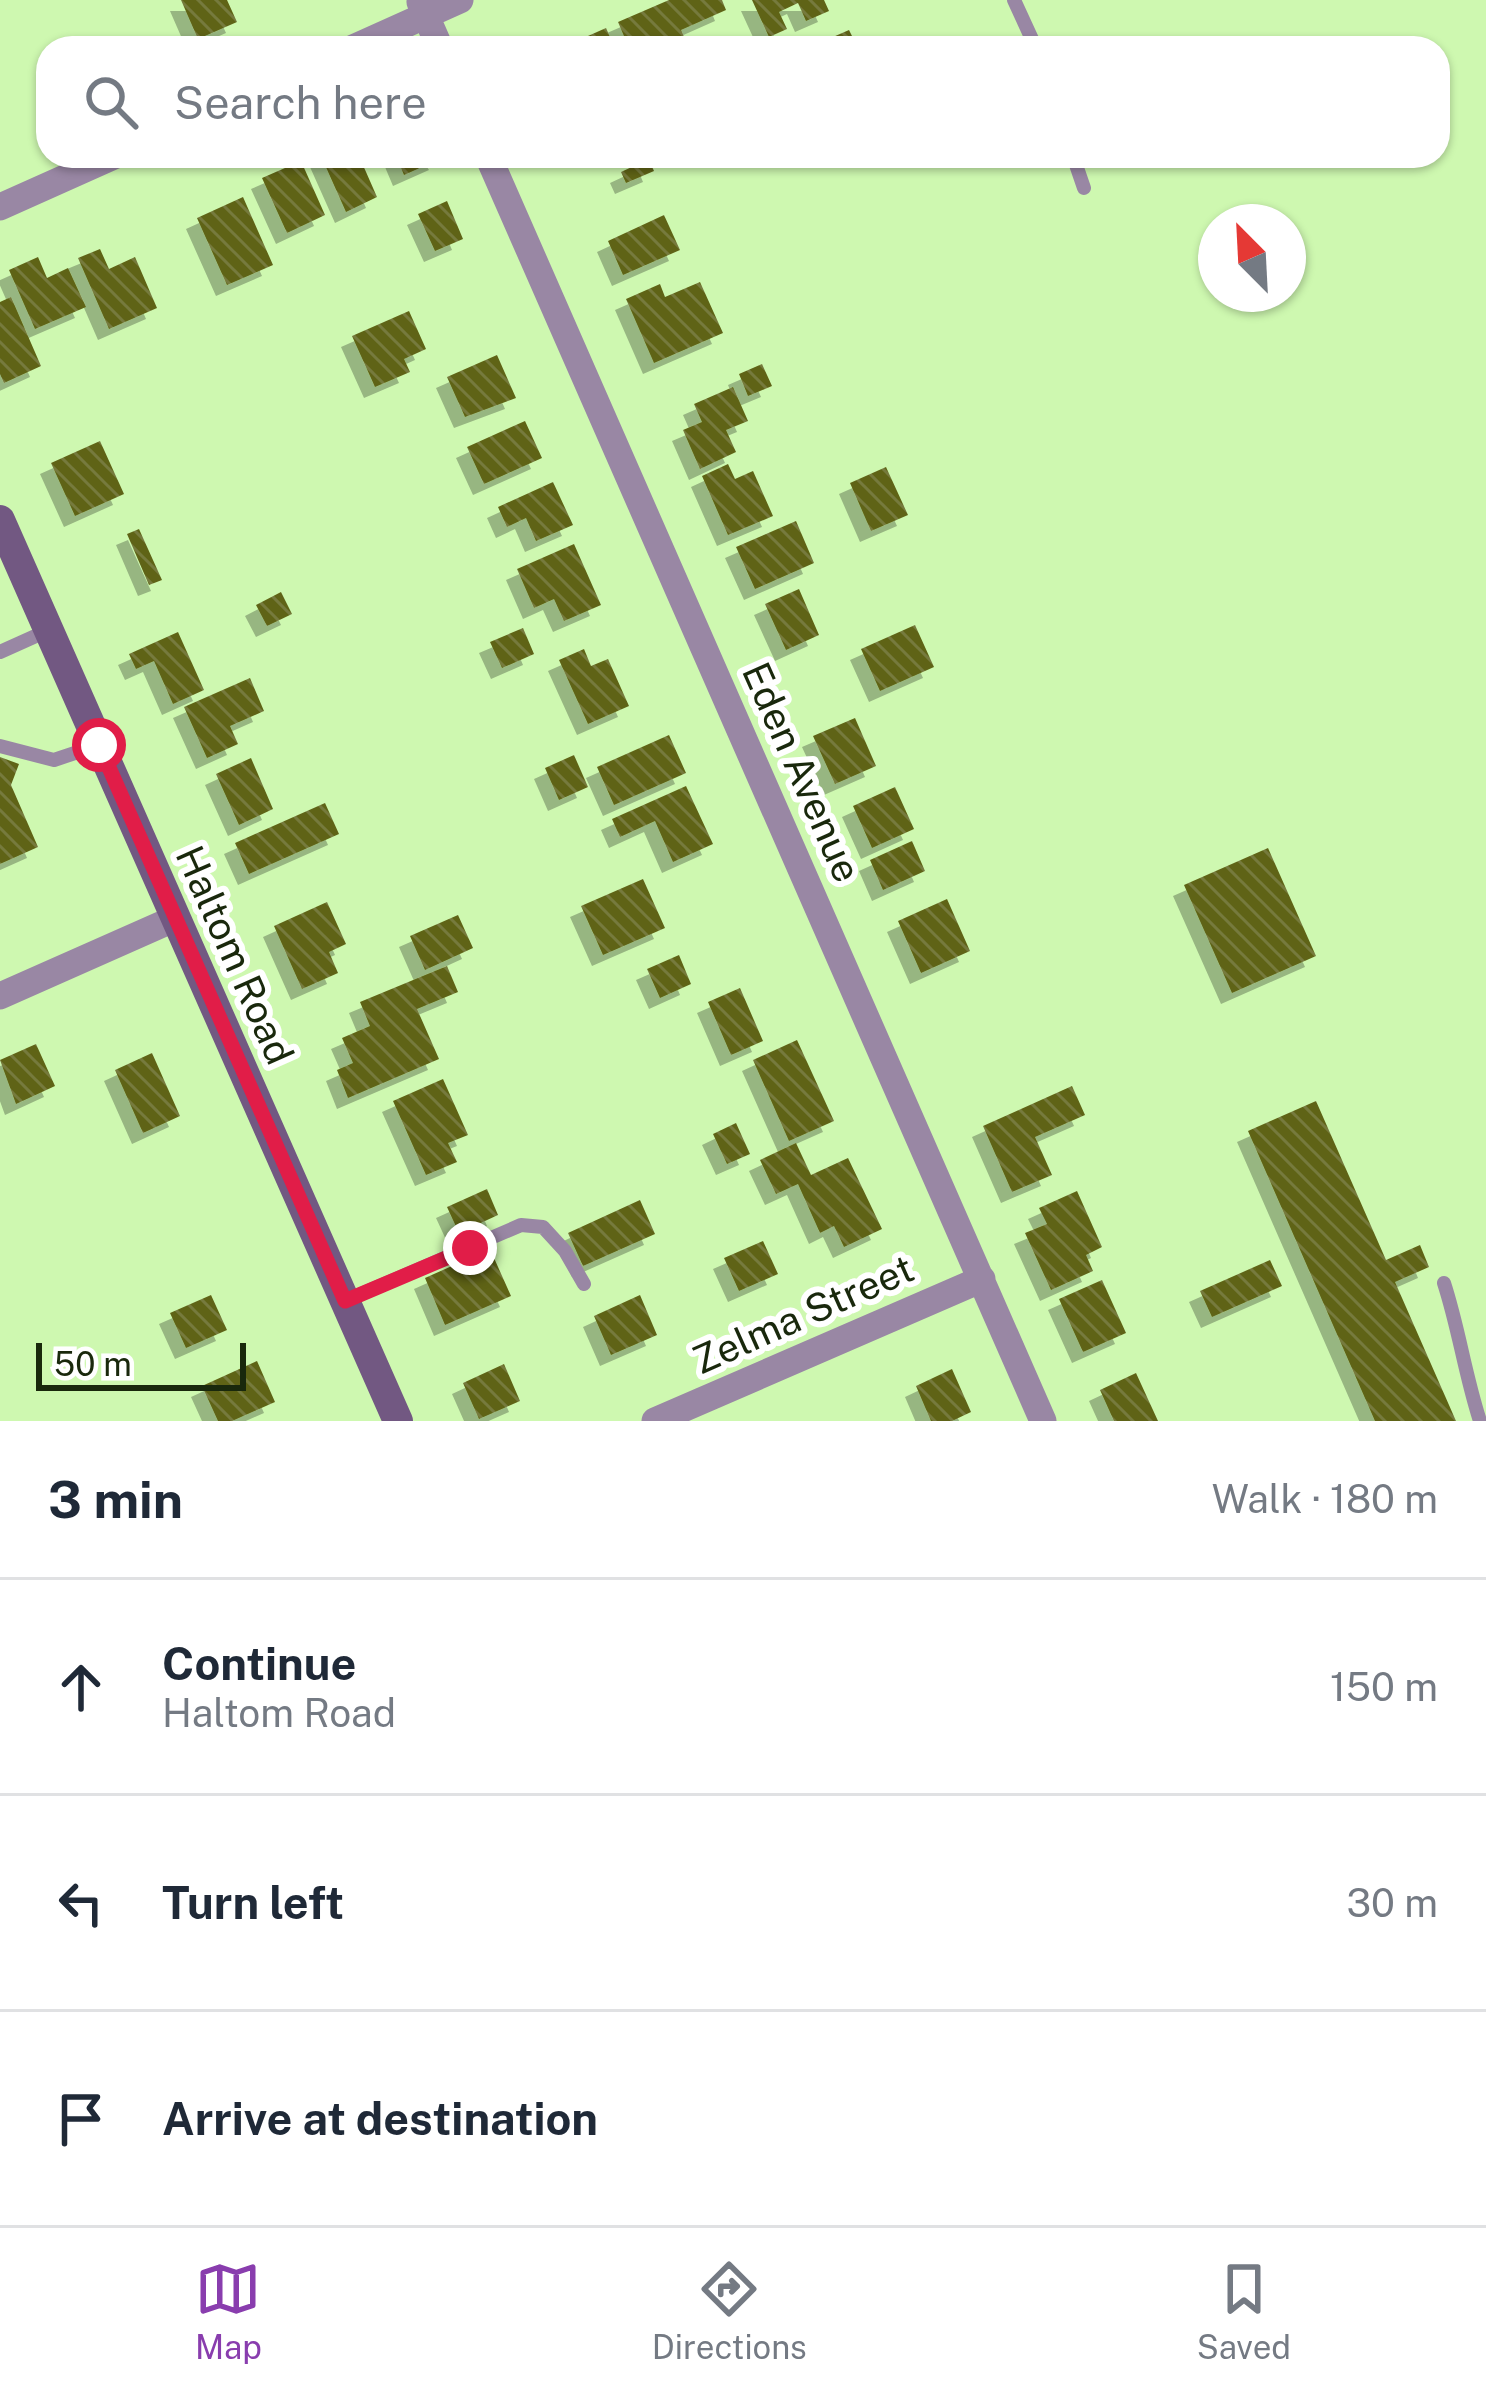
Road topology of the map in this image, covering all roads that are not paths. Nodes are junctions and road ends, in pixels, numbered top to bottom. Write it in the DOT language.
graph roads {
  1 [pos="460,0"];
  2 [pos="1014,0"];
  3 [pos="422,8"];
  4 [pos="374,36"];
  5 [pos="435,36"];
  6 [pos="1030,36"];
  7 [pos="87,168"];
  8 [pos="493,168"];
  9 [pos="1077,168"];
  10 [pos="1084,188"];
  11 [pos="0,207"];
  12 [pos="0,520"];
  13 [pos="49,630"];
  14 [pos="0,652"];
  15 [pos="99,745"];
  16 [pos="0,746"];
  17 [pos="176,918"];
  18 [pos="0,996"];
  19 [pos="982,1279"];
  20 [pos="1444,1283"];
  21 [pos="584,1284"];
  22 [pos="345,1301"];
  23 [pos="398,1421"];
  24 [pos="655,1421"];
  25 [pos="1042,1421"];
  26 [pos="1480,1421"];
  1 -- 3 [label="street"];
  2 -- 6 [label="lane"];
  3 -- 4 [label="street"];
  3 -- 5 [label="street"];
  7 -- 11 [label="street"];
  8 -- 19 [label="street, Eden Avenue"];
  9 -- 10 [label="lane"];
  12 -- 13 [label="main road, Haltom Road"];
  13 -- 14 [label="lane"];
  13 -- 15 [label="main road, Haltom Road"];
  15 -- 16 [label="lane"];
  15 -- 17 [label="main road, Haltom Road"];
  17 -- 18 [label="street"];
  17 -- 22 [label="main road, Haltom Road"];
  19 -- 24 [label="street, Zelma Street"];
  19 -- 25 [label="street, Eden Avenue"];
  20 -- 26 [label="lane"];
  21 -- 22 [label="lane"];
  22 -- 23 [label="main road, Haltom Road"];
}
